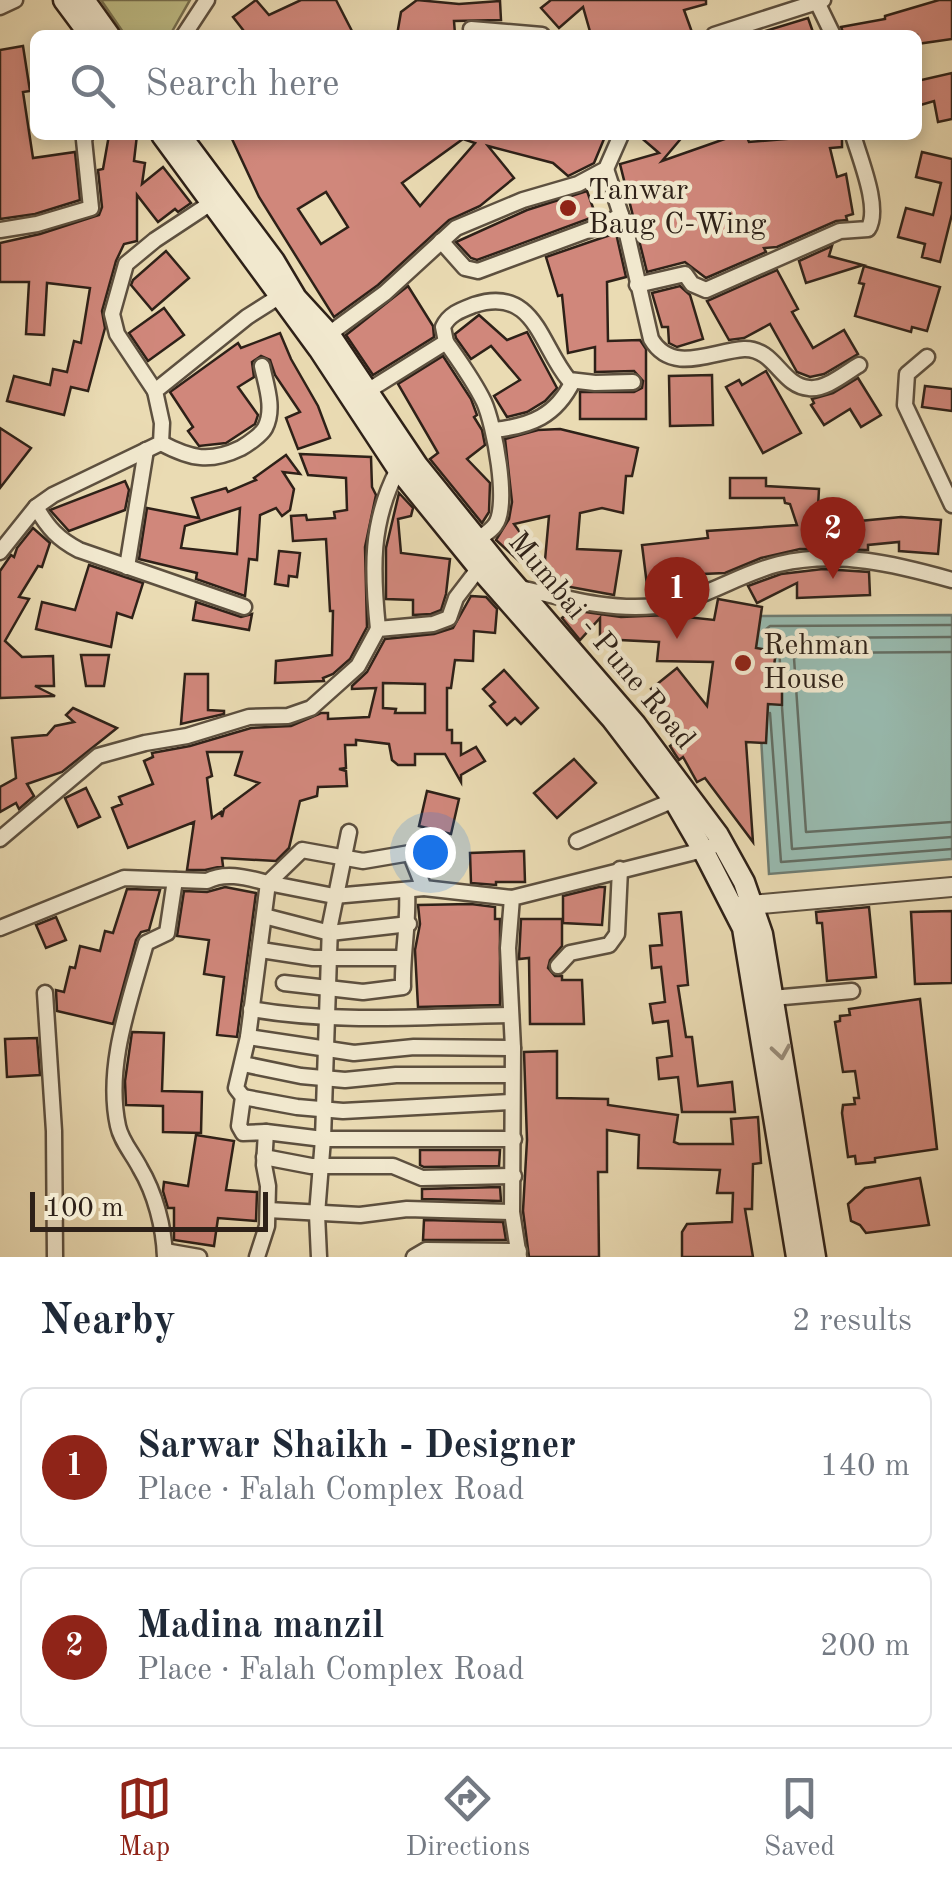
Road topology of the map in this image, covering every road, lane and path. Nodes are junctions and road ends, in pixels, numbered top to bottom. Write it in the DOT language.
graph roads {
  1 [pos="16,0"];
  2 [pos="64,0"];
  3 [pos="84,0"];
  4 [pos="208,0"];
  5 [pos="820,1"];
  6 [pos="0,7"];
  7 [pos="471,29"];
  8 [pos="86,30"];
  9 [pos="105,30"];
  10 [pos="187,30"];
  11 [pos="483,30"];
  12 [pos="730,30"];
  13 [pos="831,30"];
  14 [pos="84,140"];
  15 [pos="166,140"];
  16 [pos="184,140"];
  17 [pos="619,140"];
  18 [pos="855,140"];
  19 [pos="606,169"];
  20 [pos="211,202"];
  21 [pos="621,216"];
  22 [pos="0,230"];
  23 [pos="441,242"];
  24 [pos="638,286"];
  25 [pos="280,296"];
  26 [pos="329,334"];
  27 [pos="446,342"];
  28 [pos="927,357"];
  29 [pos="858,365"];
  30 [pos="262,366"];
  31 [pos="574,381"];
  32 [pos="634,382"];
  33 [pos="154,390"];
  34 [pos="366,392"];
  35 [pos="494,430"];
  36 [pos="153,447"];
  37 [pos="398,468"];
  38 [pos="952,505"];
  39 [pos="36,507"];
  40 [pos="476,540"];
  41 [pos="0,552"];
  42 [pos="127,567"];
  43 [pos="479,568"];
  44 [pos="952,580"];
  45 [pos="520,588"];
  46 [pos="244,607"];
  47 [pos="378,630"];
  48 [pos="674,800"];
  49 [pos="349,832"];
  50 [pos="0,840"];
  51 [pos="577,842"];
  52 [pos="712,846"];
  53 [pos="343,858"];
  54 [pos="620,869"];
  55 [pos="175,880"];
  56 [pos="268,883"];
  57 [pos="952,887"];
  58 [pos="424,888"];
  59 [pos="406,890"];
  60 [pos="334,896"];
  61 [pos="512,898"];
  62 [pos="742,906"];
  63 [pos="264,916"];
  64 [pos="409,924"];
  65 [pos="0,928"];
  66 [pos="330,933"];
  67 [pos="261,950"];
  68 [pos="402,958"];
  69 [pos="329,959"];
  70 [pos="558,966"];
  71 [pos="284,983"];
  72 [pos="329,990"];
  73 [pos="852,991"];
  74 [pos="45,993"];
  75 [pos="772,998"];
  76 [pos="251,1010"];
  77 [pos="512,1015"];
  78 [pos="328,1018"];
  79 [pos="248,1038"];
  80 [pos="514,1048"];
  81 [pos="328,1051"];
  82 [pos="244,1064"];
  83 [pos="512,1076"];
  84 [pos="325,1078"];
  85 [pos="243,1097"];
  86 [pos="511,1102"];
  87 [pos="324,1109"];
  88 [pos="266,1132"];
  89 [pos="514,1139"];
  90 [pos="324,1140"];
  91 [pos="264,1157"];
  92 [pos="322,1166"];
  93 [pos="514,1176"];
  94 [pos="268,1210"];
  95 [pos="512,1212"];
  96 [pos="317,1214"];
  97 [pos="165,1254"];
  98 [pos="519,1254"];
  99 [pos="55,1257"];
  100 [pos="199,1257"];
  101 [pos="257,1257"];
  102 [pos="319,1257"];
  103 [pos="414,1257"];
  104 [pos="798,1257"];
  105 [pos="815,1257"];
  1 -- 6 [label="street"];
  2 -- 8 [label="main road"];
  3 -- 9 [label="main road"];
  4 -- 10 [label="street"];
  5 -- 12 [label="street"];
  5 -- 13 [label="street"];
  7 -- 11 [label="street"];
  14 -- 22 [label="street"];
  15 -- 20 [label="main road, Mumbai - Pune Road"];
  16 -- 26 [label="main road, Mumbai - Pune Road"];
  17 -- 19 [label="street"];
  18 -- 24 [label="street"];
  19 -- 21 [label="street"];
  19 -- 23 [label="street"];
  20 -- 25 [label="main road, Mumbai - Pune Road"];
  20 -- 33 [label="street"];
  21 -- 23 [label="street"];
  21 -- 24 [label="street"];
  23 -- 26 [label="street"];
  24 -- 29 [label="street"];
  25 -- 33 [label="street"];
  25 -- 37 [label="main road, Mumbai - Pune Road"];
  26 -- 34 [label="main road, Mumbai - Pune Road"];
  27 -- 31 [label="street"];
  27 -- 34 [label="street"];
  27 -- 35 [label="street"];
  28 -- 38 [label="street"];
  30 -- 36 [label="street"];
  31 -- 32 [label="street"];
  31 -- 35 [label="street"];
  33 -- 36 [label="street"];
  34 -- 40 [label="main road, Mumbai - Pune Road"];
  35 -- 40 [label="street"];
  36 -- 39 [label="street"];
  36 -- 42 [label="street"];
  37 -- 43 [label="main road, Mumbai - Pune Road"];
  37 -- 47 [label="street"];
  39 -- 41 [label="street"];
  39 -- 42 [label="street"];
  40 -- 45 [label="main road, Mumbai - Pune Road"];
  42 -- 46 [label="street"];
  43 -- 47 [label="street"];
  43 -- 48 [label="main road, Mumbai - Pune Road"];
  44 -- 45 [label="street"];
  45 -- 52 [label="main road, Mumbai - Pune Road"];
  47 -- 50 [label="street"];
  48 -- 51 [label="street"];
  48 -- 52 [label="main road, Mumbai - Pune Road"];
  49 -- 53 [label="street"];
  52 -- 54 [label="street"];
  52 -- 62 [label="main road, Mumbai - Pune Road"];
  53 -- 56 [label="street"];
  53 -- 58 [label="street"];
  53 -- 60 [label="street"];
  54 -- 61 [label="street"];
  54 -- 70 [label="street"];
  55 -- 56 [label="street"];
  55 -- 65 [label="street"];
  55 -- 97 [label="street"];
  56 -- 60 [label="street"];
  56 -- 63 [label="street"];
  57 -- 62 [label="street"];
  58 -- 59 [label="street"];
  58 -- 61 [label="street"];
  59 -- 60 [label="street"];
  59 -- 64 [label="street"];
  60 -- 66 [label="street"];
  61 -- 77 [label="street"];
  62 -- 75 [label="main road, Mumbai - Pune Road"];
  62 -- 104 [label="main road, Mumbai - Pune Road"];
  63 -- 66 [label="street"];
  63 -- 67 [label="street"];
  64 -- 66 [label="street"];
  64 -- 68 [label="street"];
  66 -- 69 [label="street"];
  67 -- 69 [label="street"];
  67 -- 76 [label="street"];
  68 -- 69 [label="street"];
  68 -- 72 [label="street"];
  69 -- 72 [label="street"];
  71 -- 72 [label="street"];
  72 -- 78 [label="street"];
  73 -- 75 [label="street"];
  74 -- 99 [label="street"];
  75 -- 105 [label="main road, Mumbai - Pune Road, one-way"];
  76 -- 78 [label="street"];
  76 -- 79 [label="street"];
  77 -- 78 [label="street"];
  77 -- 80 [label="street"];
  78 -- 81 [label="street"];
  79 -- 81 [label="street"];
  79 -- 82 [label="street"];
  80 -- 81 [label="street"];
  80 -- 83 [label="street"];
  81 -- 84 [label="street"];
  82 -- 84 [label="street"];
  82 -- 85 [label="street"];
  83 -- 84 [label="street"];
  83 -- 86 [label="street"];
  84 -- 87 [label="street"];
  85 -- 87 [label="street"];
  85 -- 88 [label="street"];
  86 -- 87 [label="street"];
  86 -- 89 [label="street"];
  87 -- 90 [label="street"];
  88 -- 90 [label="street"];
  88 -- 91 [label="street"];
  89 -- 90 [label="street"];
  89 -- 93 [label="street"];
  90 -- 92 [label="street"];
  91 -- 92 [label="street"];
  91 -- 94 [label="street"];
  92 -- 93 [label="street"];
  92 -- 96 [label="street"];
  93 -- 95 [label="street"];
  94 -- 96 [label="street"];
  94 -- 101 [label="street"];
  95 -- 96 [label="street"];
  95 -- 98 [label="street"];
  96 -- 102 [label="street"];
  97 -- 100 [label="street"];
  98 -- 103 [label="street"];
}
